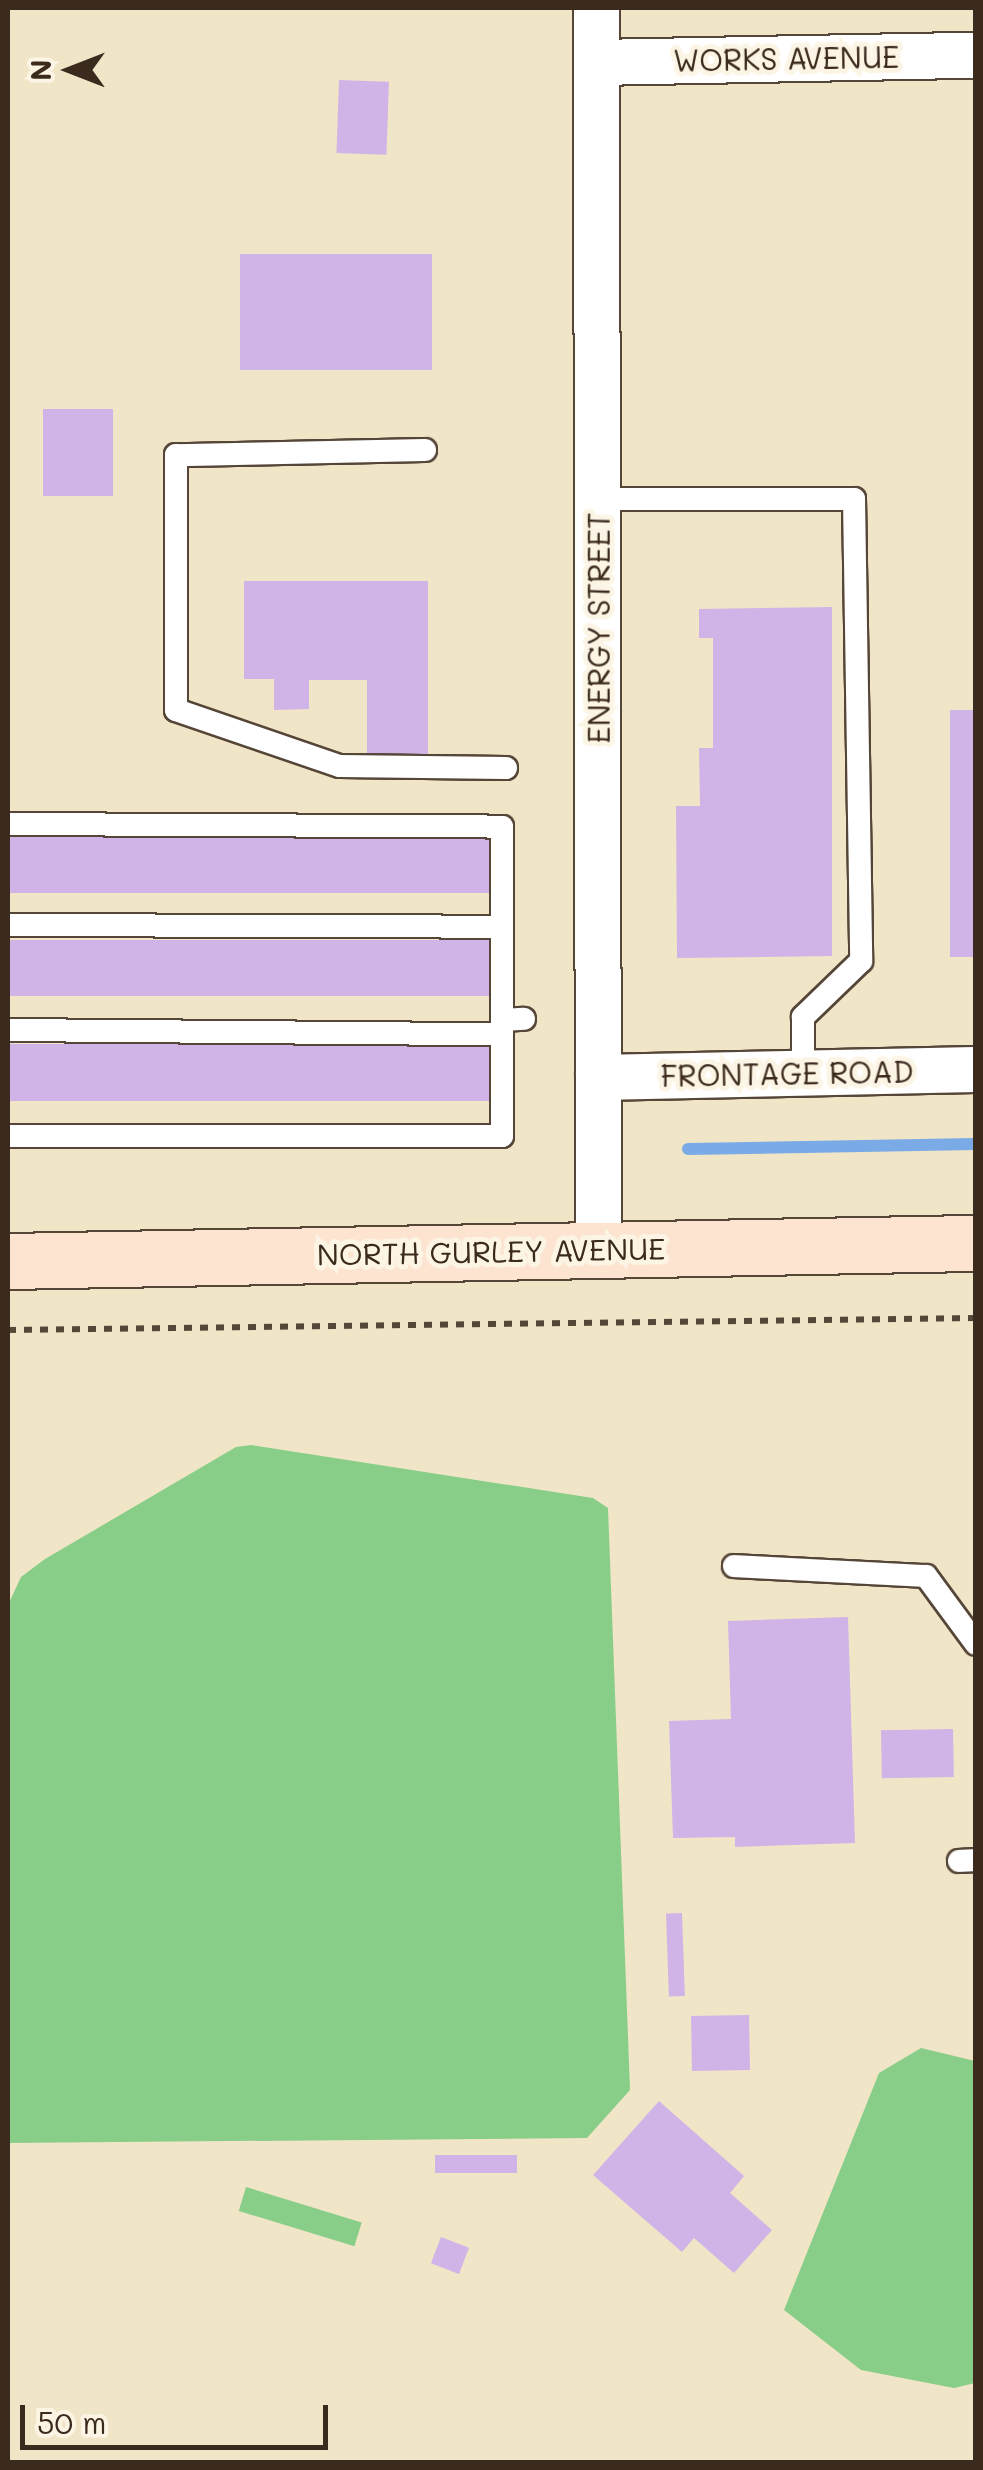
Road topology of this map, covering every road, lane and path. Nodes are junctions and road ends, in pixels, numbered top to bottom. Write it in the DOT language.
graph roads {
  1 [pos="596,8"];
  2 [pos="976,55"];
  3 [pos="596,62"];
  4 [pos="425,450"];
  5 [pos="598,500"];
  6 [pos="506,768"];
  7 [pos="8,824"];
  8 [pos="8,925"];
  9 [pos="502,927"];
  10 [pos="509,1024"];
  11 [pos="8,1030"];
  12 [pos="976,1069"];
  13 [pos="803,1073"];
  14 [pos="598,1077"];
  15 [pos="8,1136"];
  16 [pos="976,1242"];
  17 [pos="598,1249"];
  18 [pos="8,1260"];
  19 [pos="976,1318"];
  20 [pos="8,1330"];
  21 [pos="734,1566"];
  22 [pos="976,1644"];
  1 -- 3 [label="street, ENERGY STREET"];
  2 -- 3 [label="street, WORKS AVENUE"];
  3 -- 5 [label="street, ENERGY STREET"];
  4 -- 6 [label="lane"];
  5 -- 13 [label="lane"];
  5 -- 14 [label="street, ENERGY STREET"];
  7 -- 9 [label="lane"];
  8 -- 9 [label="lane"];
  9 -- 10 [label="lane"];
  10 -- 11 [label="lane"];
  10 -- 15 [label="lane"];
  12 -- 13 [label="street, FRONTAGE ROAD"];
  13 -- 14 [label="street, FRONTAGE ROAD"];
  14 -- 17 [label="street, ENERGY STREET"];
  16 -- 17 [label="street, NORTH GURLEY AVENUE"];
  17 -- 18 [label="street, NORTH GURLEY AVENUE"];
  19 -- 20 [label="path"];
  21 -- 22 [label="lane"];
}
